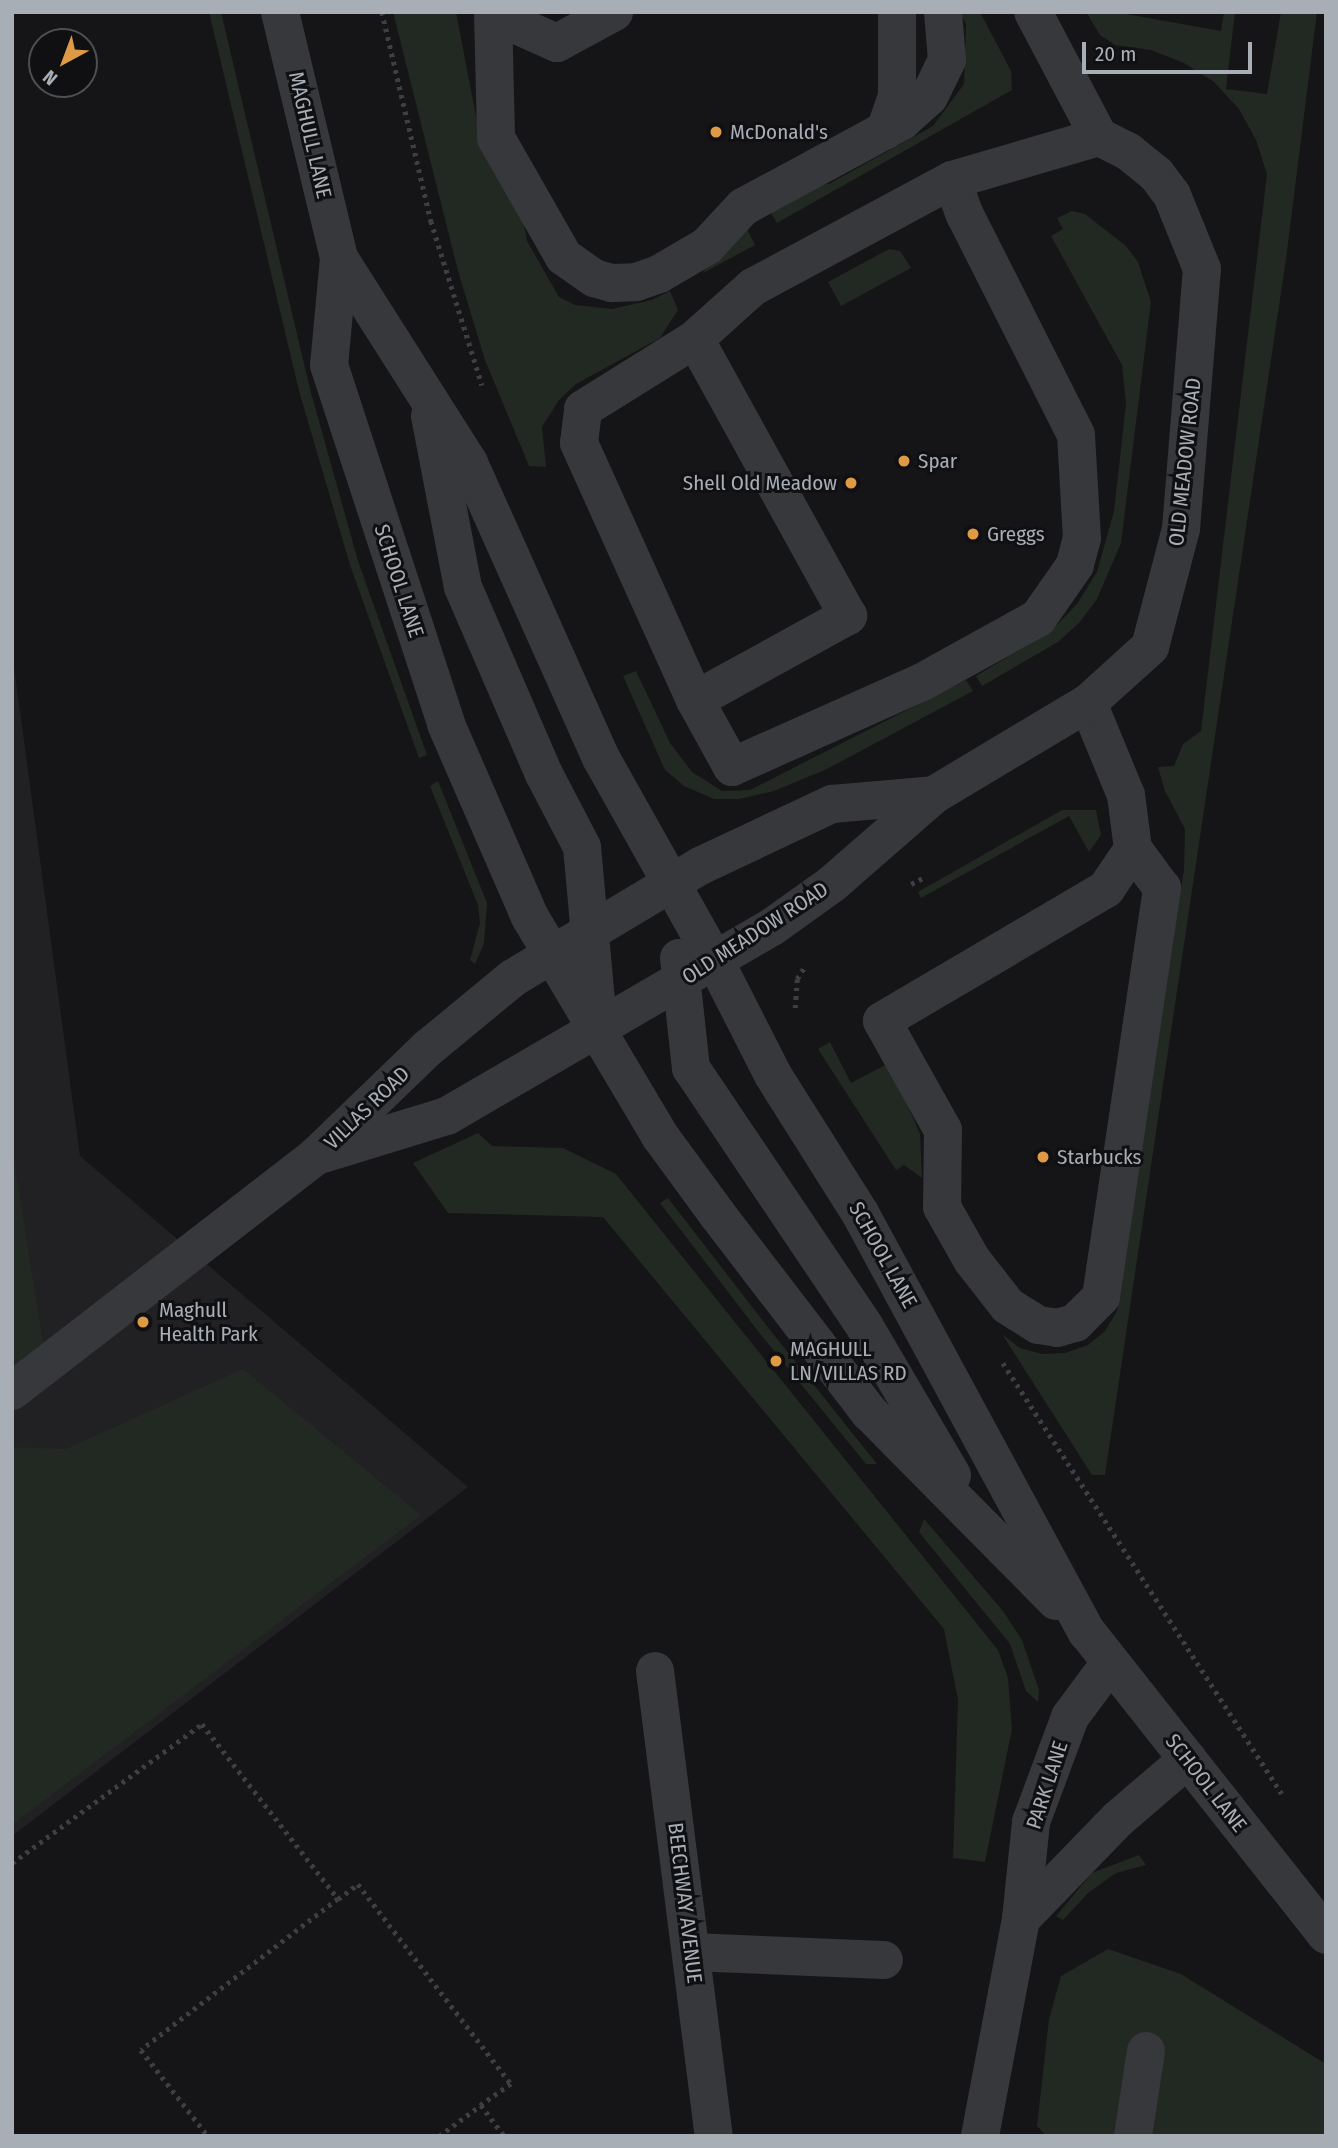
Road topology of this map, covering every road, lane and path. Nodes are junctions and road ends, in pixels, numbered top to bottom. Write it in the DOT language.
graph roads {
  1 [pos="280,12"];
  2 [pos="614,12"];
  3 [pos="897,12"];
  4 [pos="943,12"];
  5 [pos="1033,12"];
  6 [pos="493,14"];
  7 [pos="885,131"];
  8 [pos="1099,137"];
  9 [pos="952,180"];
  10 [pos="340,258"];
  11 [pos="695,340"];
  12 [pos="425,393"];
  13 [pos="695,700"];
  14 [pos="1088,703"];
  15 [pos="934,794"];
  16 [pos="1133,849"];
  17 [pos="671,883"];
  18 [pos="590,931"];
  19 [pos="552,954"];
  20 [pos="715,961"];
  21 [pos="682,981"];
  22 [pos="598,1031"];
  23 [pos="316,1156"];
  24 [pos="12,1391"];
  25 [pos="979,1522"];
  26 [pos="1087,1632"];
  27 [pos="1110,1663"];
  28 [pos="655,1671"];
  29 [pos="1188,1759"];
  30 [pos="12,1863"];
  31 [pos="338,1899"];
  32 [pos="1021,1919"];
  33 [pos="1326,1934"];
  34 [pos="691,1952"];
  35 [pos="884,1960"];
  36 [pos="1146,2051"];
  37 [pos="481,2105"];
  38 [pos="208,2136"];
  39 [pos="439,2136"];
  40 [pos="504,2136"];
  41 [pos="714,2136"];
  42 [pos="980,2136"];
  43 [pos="1133,2136"];
  1 -- 10 [label="street, MAGHULL LANE"];
  2 -- 6 [label="street"];
  3 -- 7 [label="street"];
  4 -- 7 [label="street"];
  5 -- 8 [label="street"];
  6 -- 7 [label="street"];
  8 -- 9 [label="street"];
  8 -- 14 [label="street, OLD MEADOW ROAD"];
  9 -- 11 [label="street"];
  9 -- 13 [label="street"];
  10 -- 12 [label="street, SCHOOL LANE"];
  10 -- 19 [label="street, SCHOOL LANE"];
  11 -- 13 [label="street"];
  11 -- 13 [label="street"];
  12 -- 17 [label="street, SCHOOL LANE"];
  12 -- 18 [label="street, SCHOOL LANE"];
  14 -- 15 [label="street, OLD MEADOW ROAD"];
  14 -- 16 [label="street"];
  15 -- 17 [label="street, OLD MEADOW ROAD"];
  15 -- 20 [label="street, OLD MEADOW ROAD"];
  16 -- 16 [label="street"];
  17 -- 18 [label="street, VILLAS ROAD"];
  17 -- 20 [label="street, SCHOOL LANE"];
  17 -- 21 [label="street, SCHOOL LANE"];
  18 -- 19 [label="street, VILLAS ROAD"];
  18 -- 22 [label="street, SCHOOL LANE"];
  19 -- 22 [label="street, SCHOOL LANE"];
  19 -- 23 [label="street, VILLAS ROAD"];
  20 -- 21 [label="street, OLD MEADOW ROAD"];
  20 -- 26 [label="street, SCHOOL LANE"];
  21 -- 22 [label="street, OLD MEADOW ROAD"];
  21 -- 25 [label="street, SCHOOL LANE"];
  22 -- 23 [label="street, VILLAS ROAD"];
  22 -- 25 [label="street, SCHOOL LANE"];
  23 -- 24 [label="street"];
  25 -- 26 [label="street, SCHOOL LANE"];
  26 -- 27 [label="street, SCHOOL LANE"];
  27 -- 29 [label="street, SCHOOL LANE"];
  27 -- 32 [label="street, PARK LANE"];
  28 -- 34 [label="street, BEECHWAY AVENUE"];
  29 -- 32 [label="street"];
  29 -- 33 [label="street, SCHOOL LANE"];
  30 -- 31 [label="path"];
  31 -- 37 [label="path"];
  31 -- 38 [label="path"];
  32 -- 42 [label="street, PARK LANE"];
  34 -- 35 [label="street"];
  34 -- 41 [label="street, BEECHWAY AVENUE"];
  36 -- 43 [label="street"];
  37 -- 39 [label="path"];
  37 -- 40 [label="path"];
}
